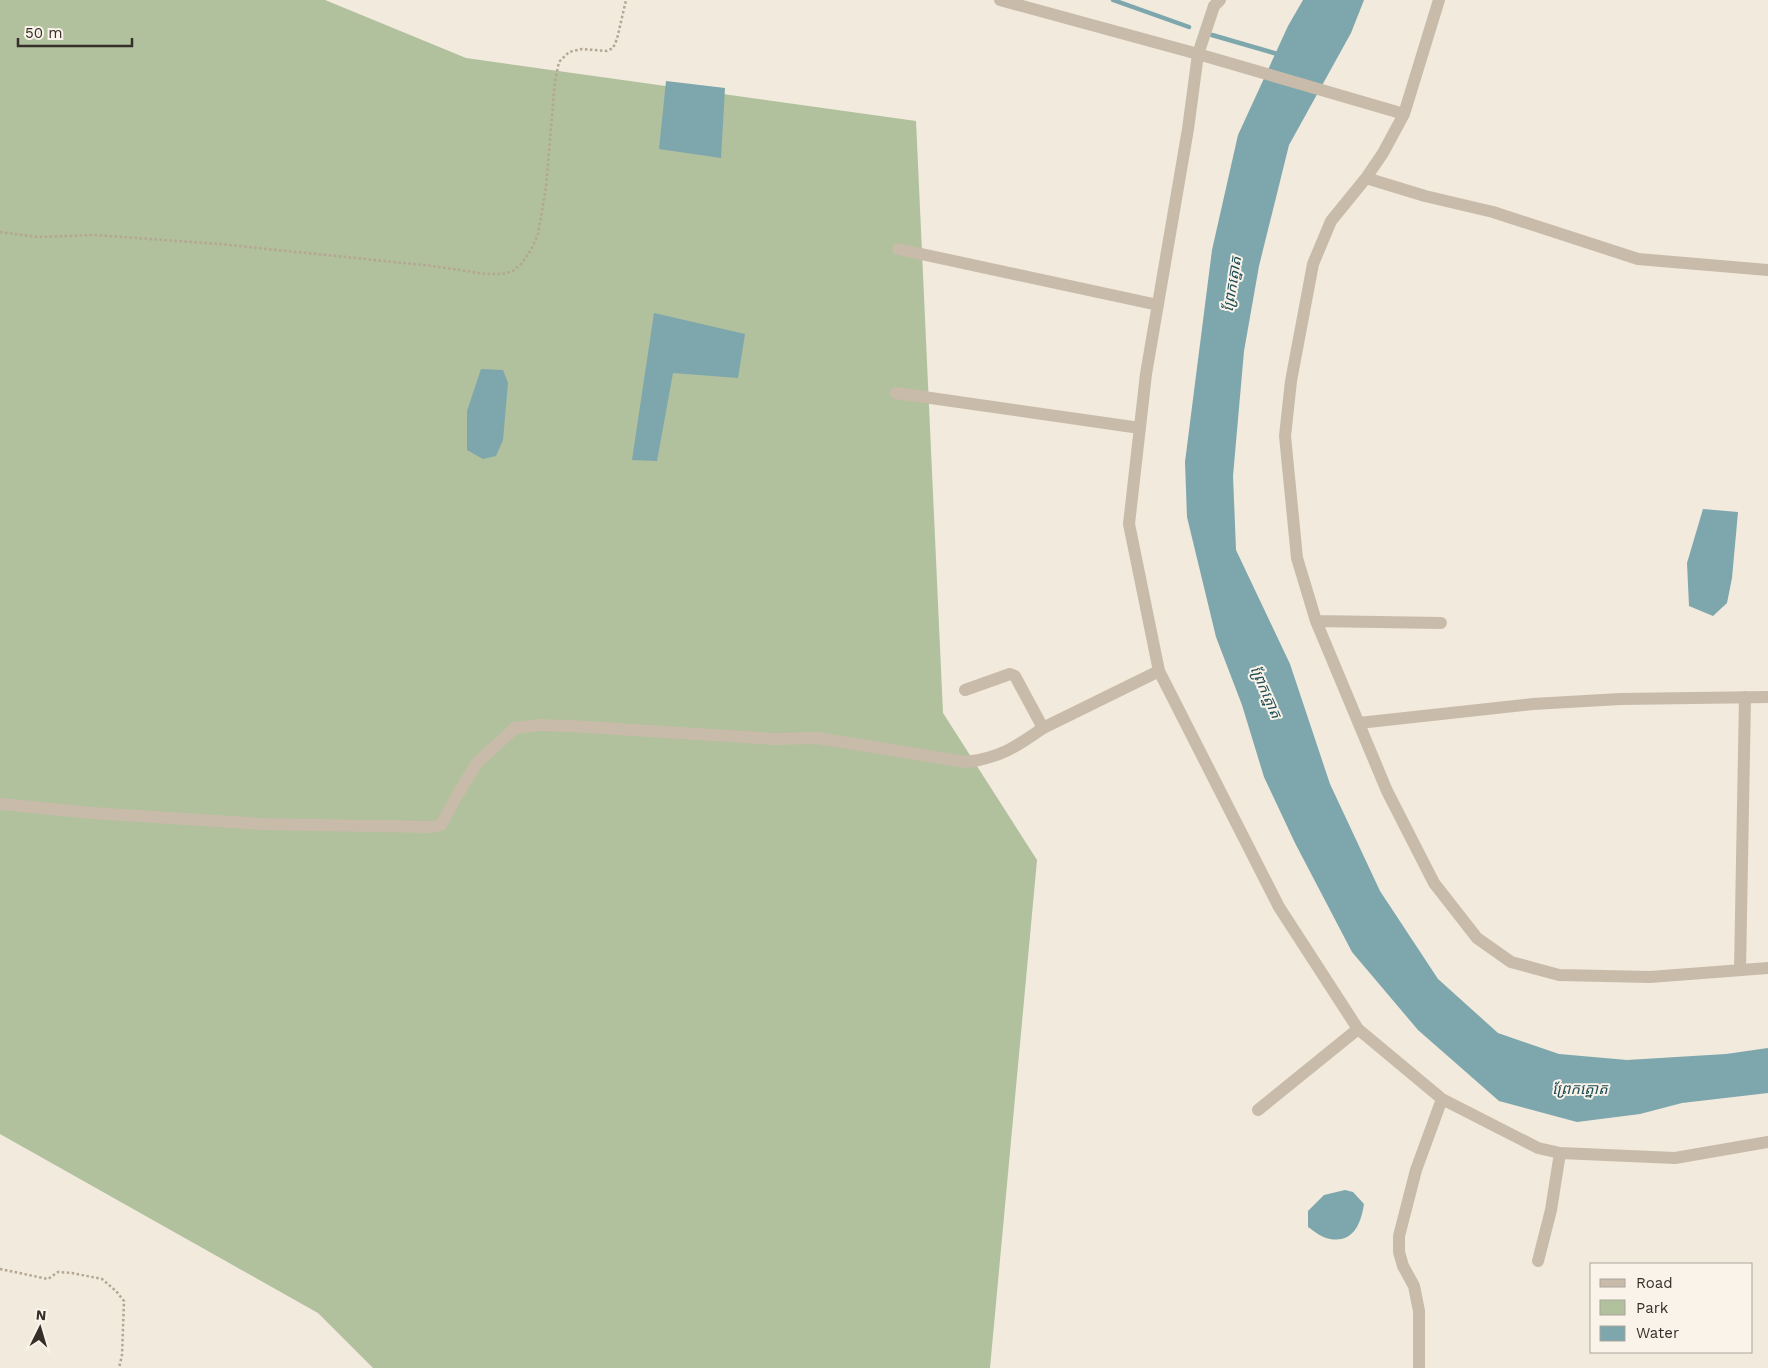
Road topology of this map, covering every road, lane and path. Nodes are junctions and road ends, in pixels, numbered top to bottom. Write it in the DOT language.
graph roads {
  1 [pos="626,0"];
  2 [pos="1000,0"];
  3 [pos="1440,0"];
  4 [pos="1212,2"];
  5 [pos="1198,54"];
  6 [pos="1404,114"];
  7 [pos="1366,178"];
  8 [pos="0,232"];
  9 [pos="898,249"];
  10 [pos="1768,270"];
  11 [pos="1158,304"];
  12 [pos="896,393"];
  13 [pos="1140,428"];
  14 [pos="1316,621"];
  15 [pos="1441,623"];
  16 [pos="1159,671"];
  17 [pos="965,690"];
  18 [pos="1745,697"];
  19 [pos="1768,697"];
  20 [pos="1359,723"];
  21 [pos="1043,728"];
  22 [pos="0,804"];
  23 [pos="1768,968"];
  24 [pos="1740,970"];
  25 [pos="1358,1029"];
  26 [pos="1442,1099"];
  27 [pos="1258,1110"];
  28 [pos="1768,1142"];
  29 [pos="1560,1153"];
  30 [pos="1538,1261"];
  31 [pos="0,1269"];
  32 [pos="119,1368"];
  33 [pos="1419,1368"];
  1 -- 8 [label="path"];
  2 -- 5 [label="street"];
  3 -- 6 [label="street"];
  4 -- 5 [label="street"];
  5 -- 6 [label="street"];
  5 -- 11 [label="street"];
  6 -- 7 [label="street"];
  7 -- 10 [label="street"];
  7 -- 14 [label="street"];
  9 -- 11 [label="street"];
  11 -- 13 [label="street"];
  12 -- 13 [label="street"];
  13 -- 16 [label="street"];
  14 -- 15 [label="street"];
  14 -- 20 [label="street"];
  16 -- 21 [label="street"];
  16 -- 25 [label="street"];
  17 -- 21 [label="street"];
  18 -- 19 [label="street"];
  18 -- 20 [label="street"];
  18 -- 24 [label="street"];
  20 -- 24 [label="street"];
  21 -- 22 [label="street"];
  23 -- 24 [label="street"];
  25 -- 26 [label="street"];
  25 -- 27 [label="street"];
  26 -- 29 [label="street"];
  26 -- 33 [label="street"];
  28 -- 29 [label="street"];
  29 -- 30 [label="street"];
  31 -- 32 [label="path"];
}
